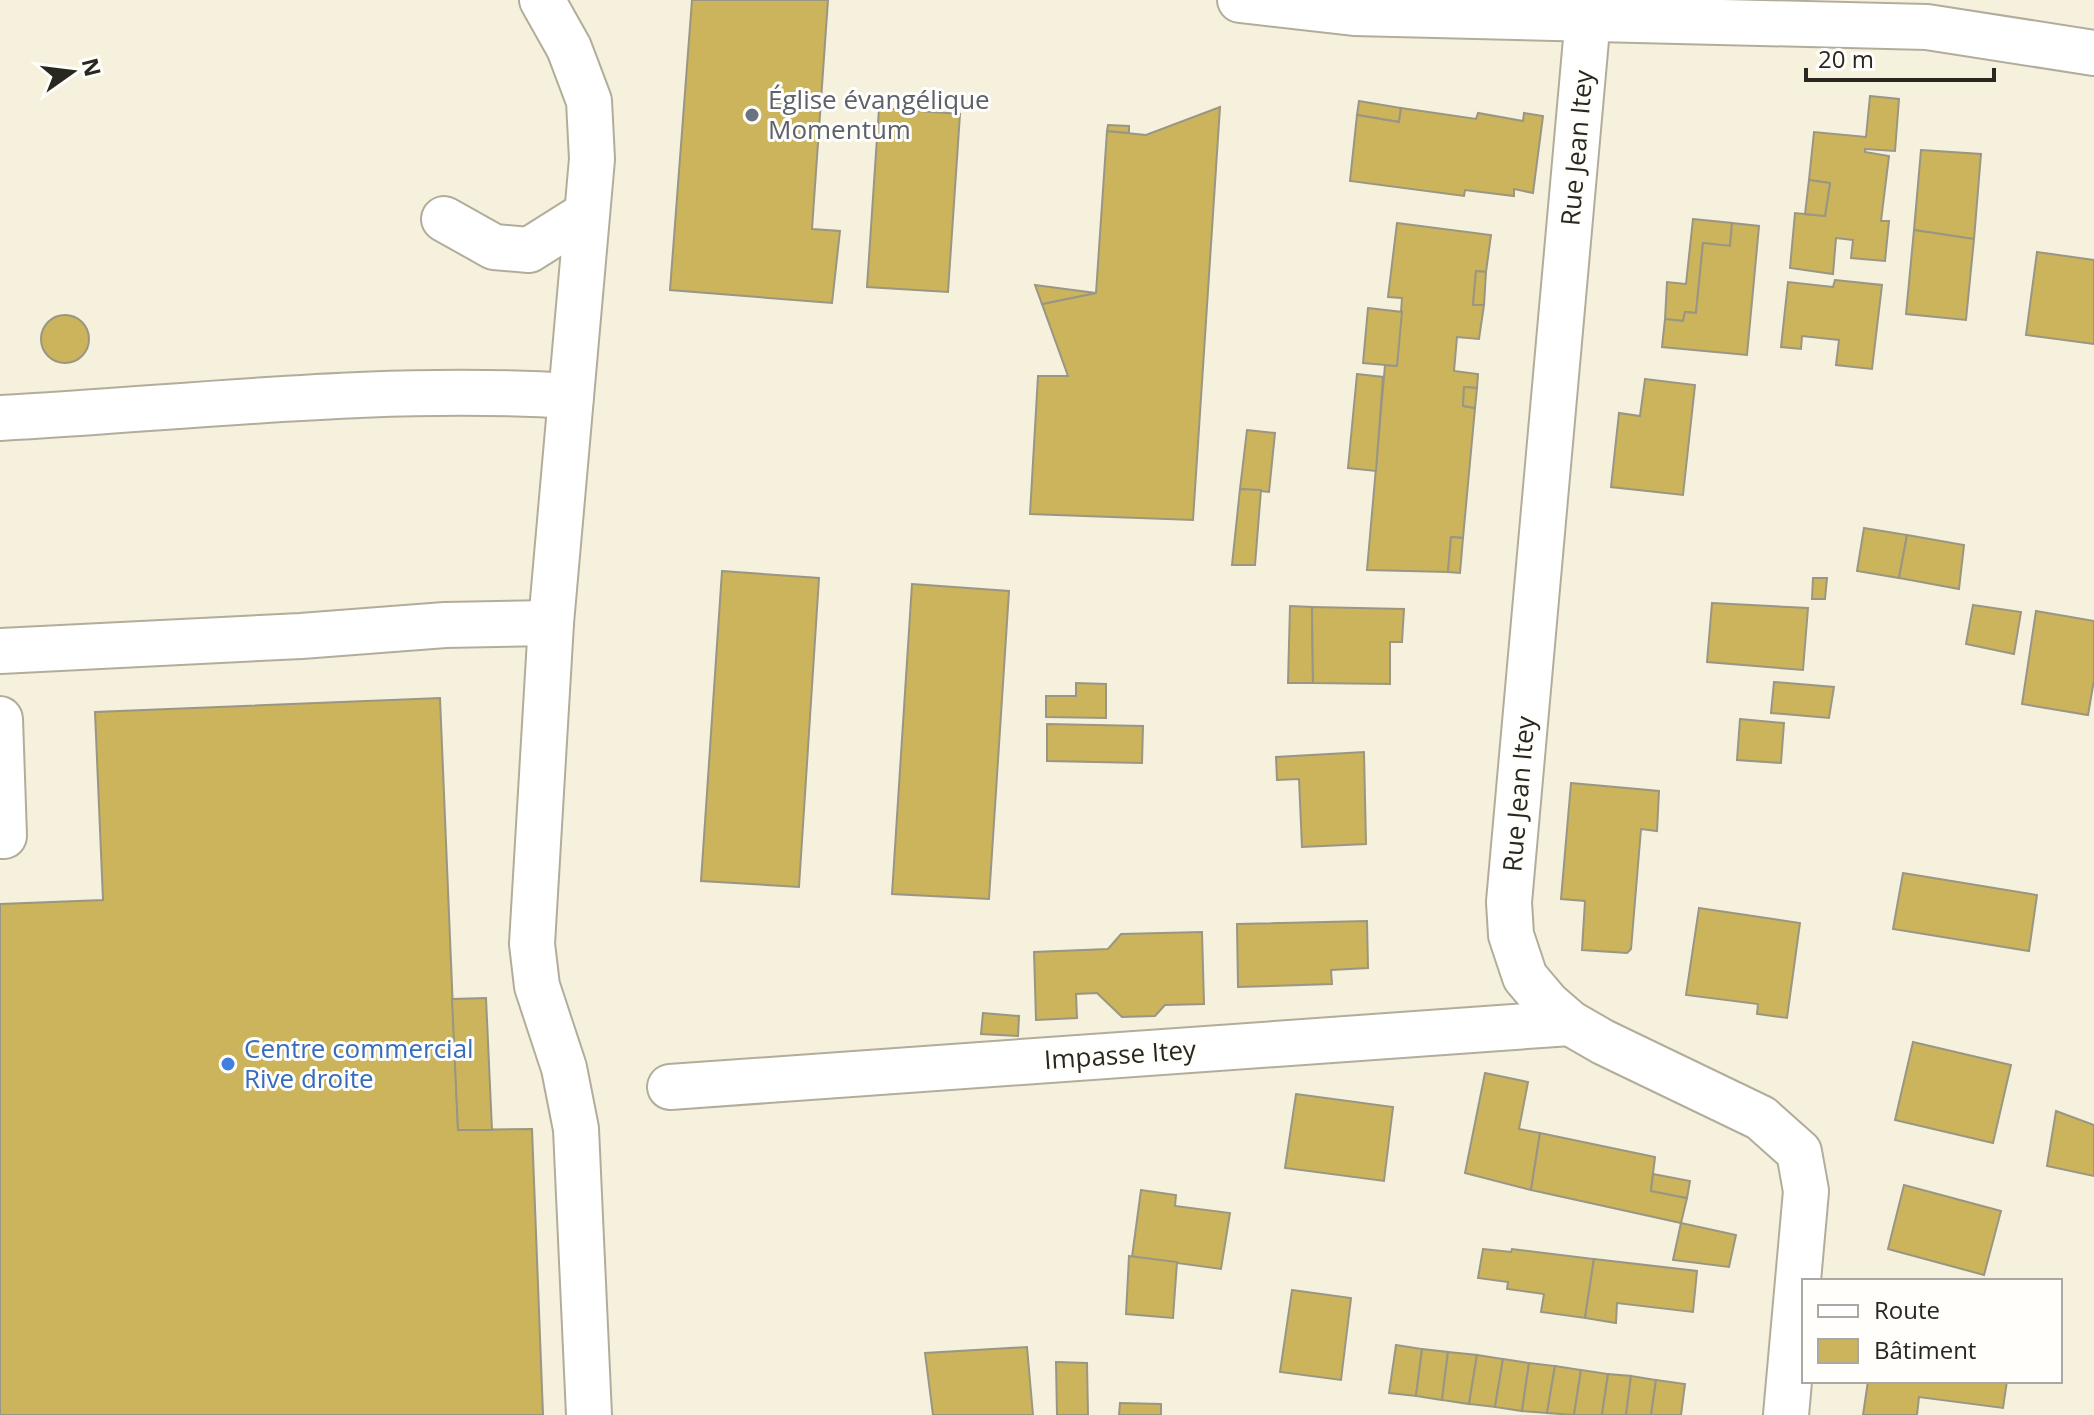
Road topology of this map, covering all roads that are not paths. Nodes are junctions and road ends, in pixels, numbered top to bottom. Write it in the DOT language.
graph roads {
  1 [pos="542,0"];
  2 [pos="1240,0"];
  3 [pos="1928,13"];
  4 [pos="1588,17"];
  5 [pos="2094,53"];
  6 [pos="586,214"];
  7 [pos="444,219"];
  8 [pos="571,396"];
  9 [pos="0,418"];
  10 [pos="551,623"];
  11 [pos="0,651"];
  12 [pos="0,719"];
  13 [pos="0,836"];
  14 [pos="1570,1023"];
  15 [pos="670,1087"];
  16 [pos="589,1415"];
  17 [pos="1786,1415"];
  1 -- 6 [label="street"];
  2 -- 4 [label="street"];
  3 -- 4 [label="street"];
  3 -- 5 [label="street"];
  4 -- 14 [label="street, Rue Jean Itey"];
  6 -- 7 [label="street"];
  6 -- 8 [label="street"];
  8 -- 9 [label="street"];
  8 -- 10 [label="street"];
  10 -- 11 [label="street"];
  10 -- 16 [label="street"];
  12 -- 13 [label="street"];
  14 -- 15 [label="street, Impasse Itey"];
  14 -- 17 [label="street, Rue Jean Itey"];
}
